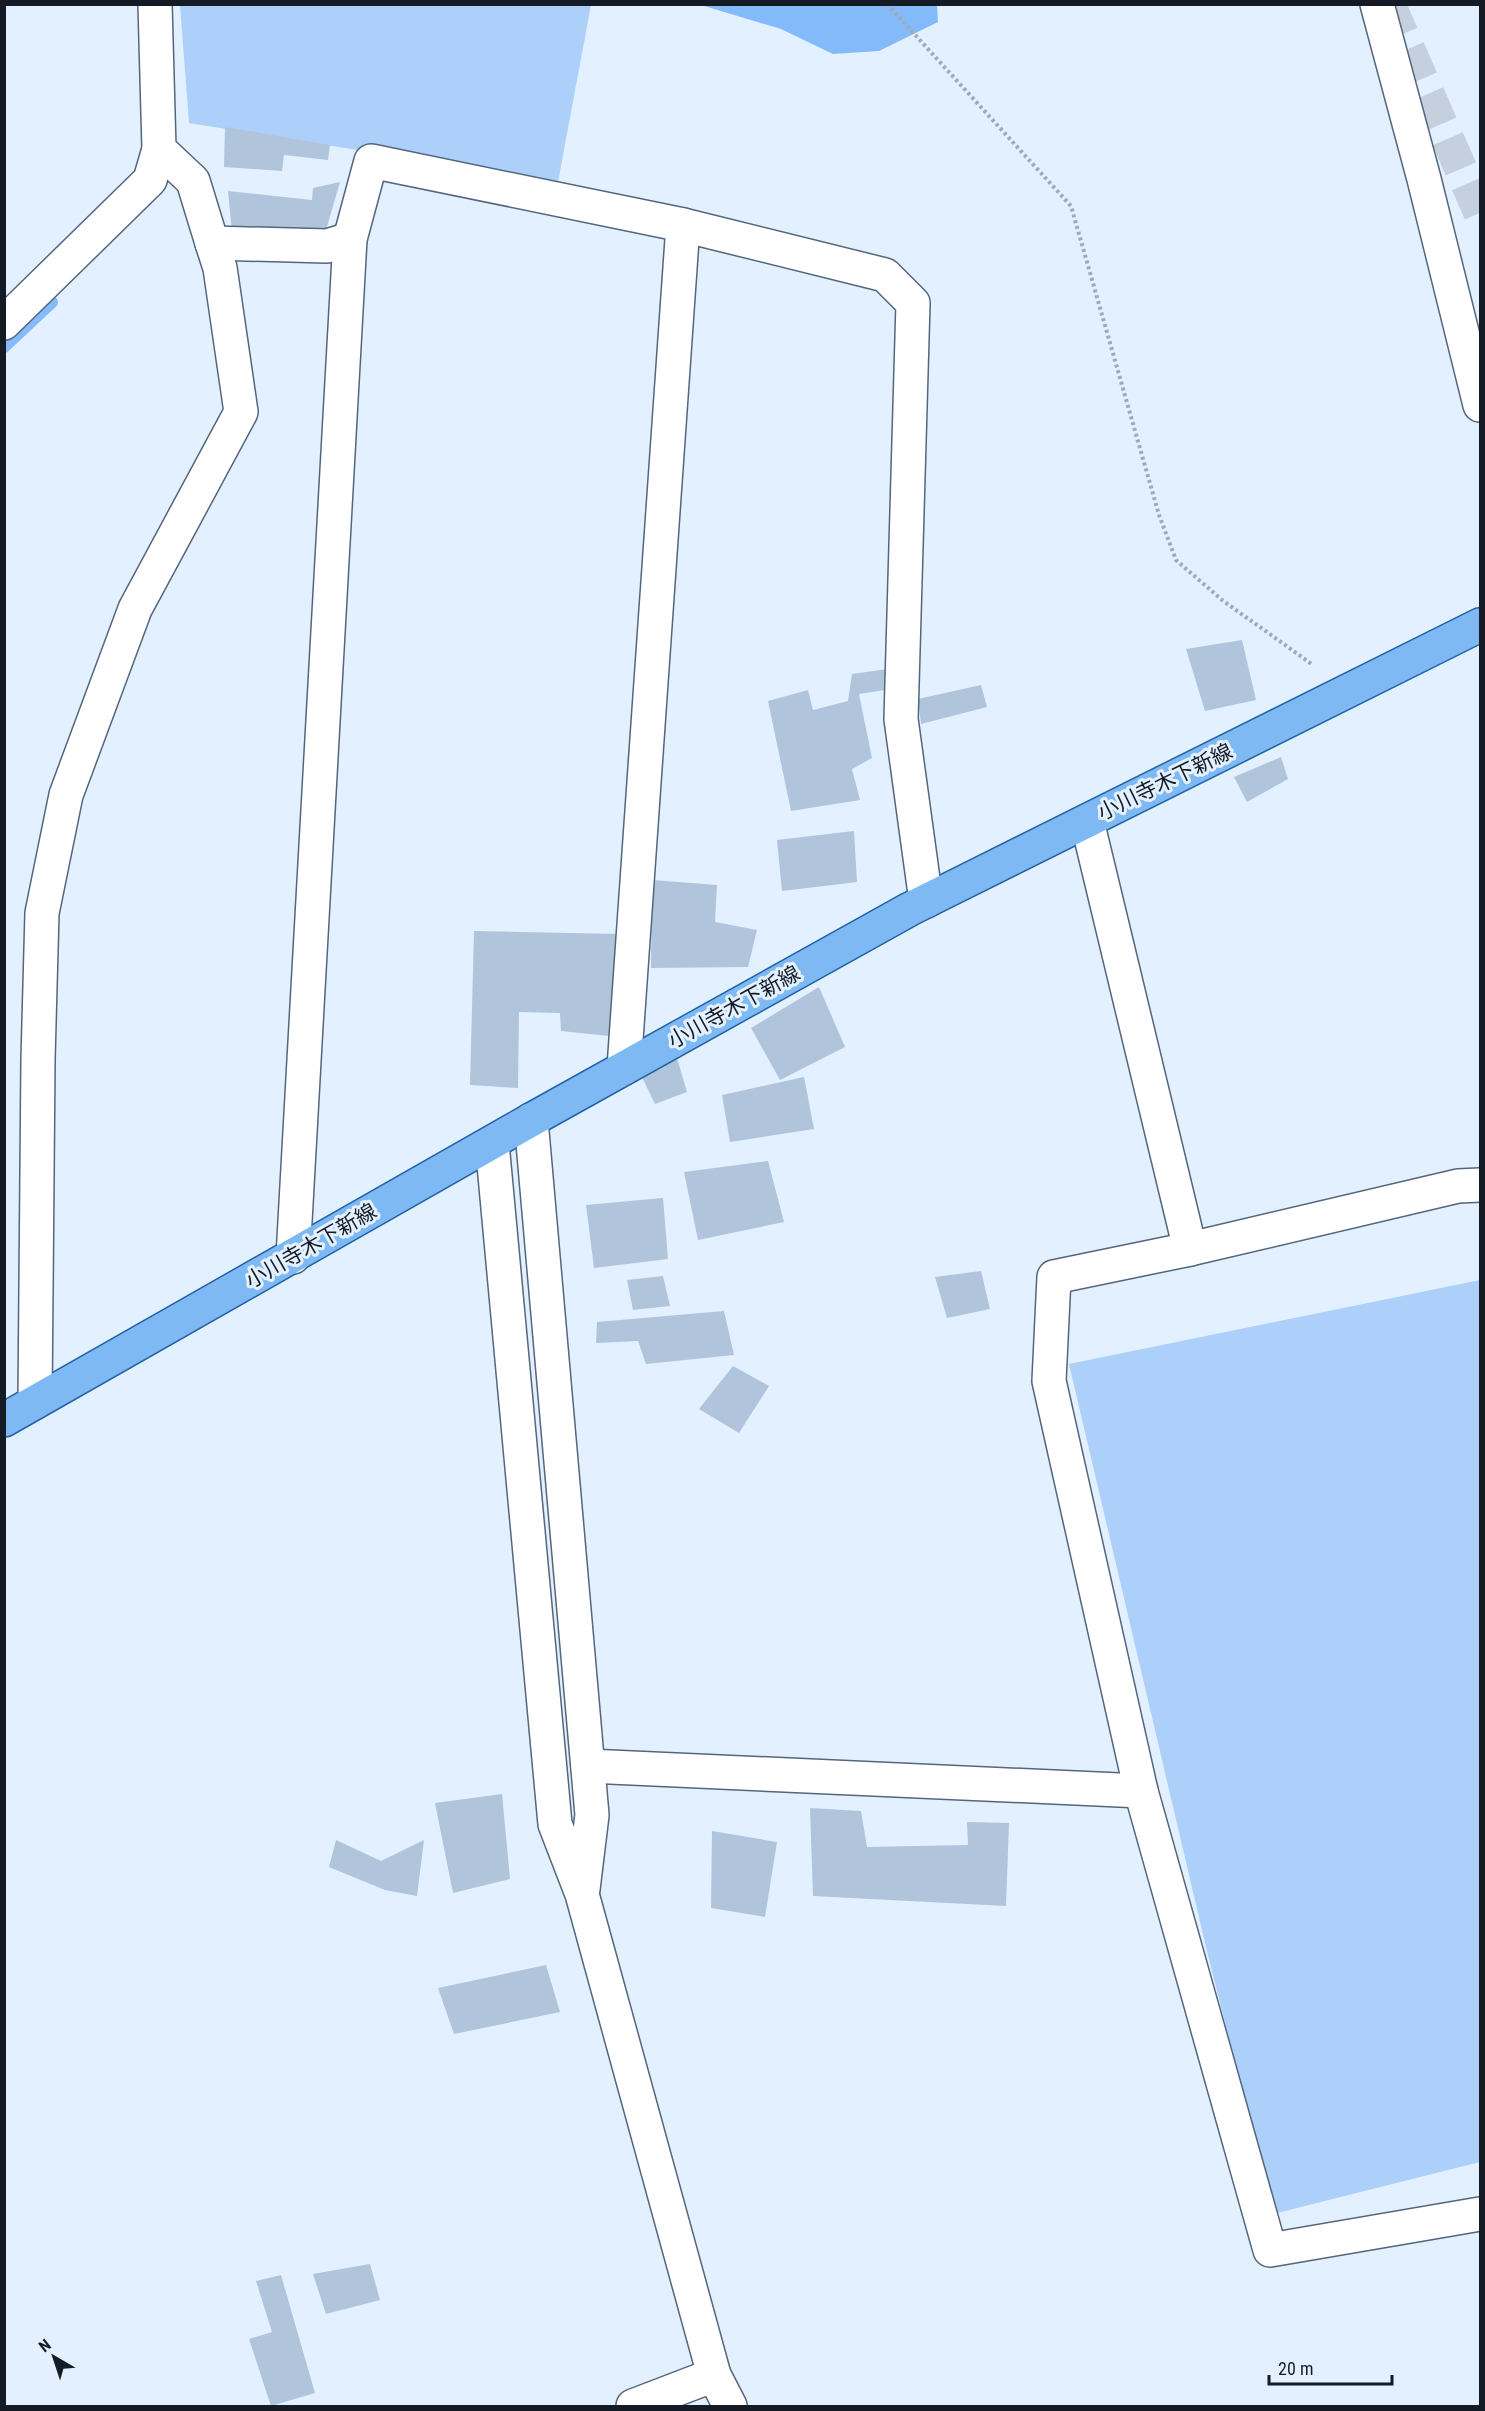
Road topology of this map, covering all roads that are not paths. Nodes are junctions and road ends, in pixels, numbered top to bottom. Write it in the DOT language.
graph roads {
  1 [pos="154,4"];
  2 [pos="1377,4"];
  3 [pos="159,149"];
  4 [pos="683,225"];
  5 [pos="350,239"];
  6 [pos="212,243"];
  7 [pos="4,323"];
  8 [pos="1480,405"];
  9 [pos="1480,625"];
  10 [pos="1087,821"];
  11 [pos="926,901"];
  12 [pos="624,1068"];
  13 [pos="531,1120"];
  14 [pos="492,1143"];
  15 [pos="1480,1185"];
  16 [pos="1190,1249"];
  17 [pos="293,1257"];
  18 [pos="35,1402"];
  19 [pos="4,1420"];
  20 [pos="588,1766"];
  21 [pos="1141,1791"];
  22 [pos="582,1894"];
  23 [pos="1480,2214"];
  24 [pos="714,2375"];
  25 [pos="633,2406"];
  26 [pos="730,2406"];
  1 -- 3 [label="street"];
  2 -- 8 [label="street"];
  3 -- 6 [label="street"];
  3 -- 7 [label="street"];
  4 -- 5 [label="street"];
  4 -- 11 [label="street"];
  4 -- 12 [label="street"];
  5 -- 6 [label="street"];
  5 -- 17 [label="street"];
  6 -- 18 [label="street"];
  9 -- 10 [label="main road, 小川寺木下新線"];
  10 -- 11 [label="main road, 小川寺木下新線"];
  10 -- 16 [label="street"];
  11 -- 12 [label="main road, 小川寺木下新線"];
  12 -- 13 [label="main road, 小川寺木下新線"];
  13 -- 14 [label="main road, 小川寺木下新線"];
  13 -- 20 [label="street"];
  14 -- 17 [label="main road, 小川寺木下新線"];
  14 -- 22 [label="street"];
  15 -- 16 [label="street"];
  16 -- 21 [label="street"];
  17 -- 18 [label="main road, 小川寺木下新線"];
  18 -- 19 [label="main road, 小川寺木下新線"];
  20 -- 21 [label="street"];
  20 -- 22 [label="street"];
  21 -- 23 [label="street"];
  22 -- 24 [label="street"];
  24 -- 25 [label="street"];
  24 -- 26 [label="street"];
}
